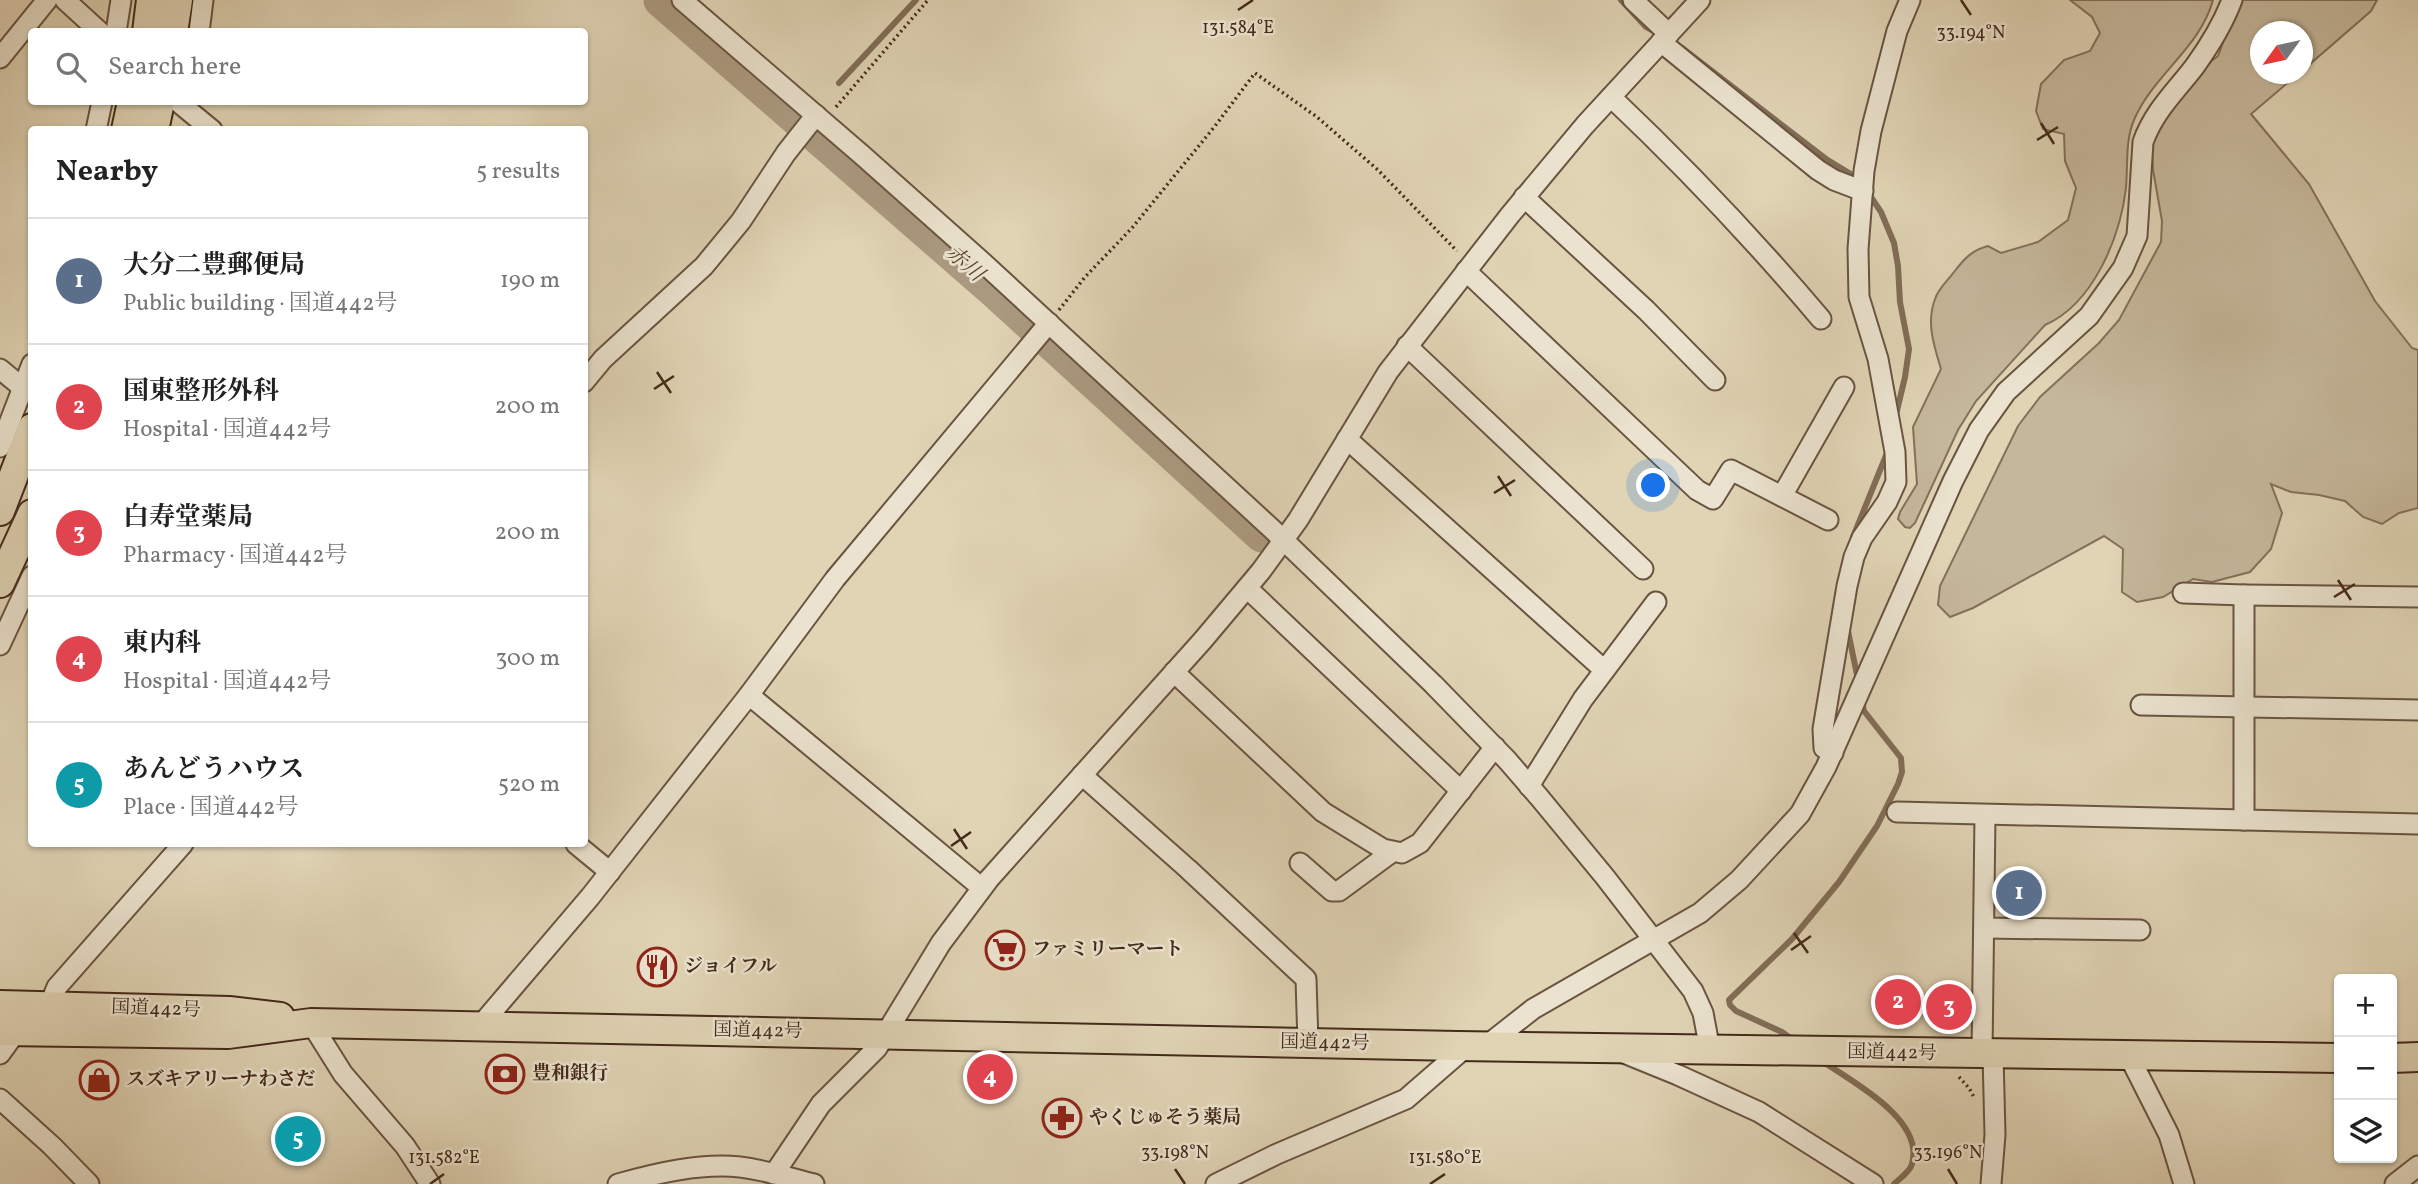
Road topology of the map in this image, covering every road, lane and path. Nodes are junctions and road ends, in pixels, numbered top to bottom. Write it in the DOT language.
graph roads {
  1 [pos="47,0"];
  2 [pos="65,0"];
  3 [pos="121,0"];
  4 [pos="151,0"];
  5 [pos="178,0"];
  6 [pos="203,0"];
  7 [pos="682,0"];
  8 [pos="928,0"];
  9 [pos="1633,0"];
  10 [pos="1700,0"];
  11 [pos="1910,0"];
  12 [pos="2232,0"];
  13 [pos="96,28"];
  14 [pos="117,28"];
  15 [pos="148,28"];
  16 [pos="174,28"];
  17 [pos="200,28"];
  18 [pos="1665,38"];
  19 [pos="0,58"];
  20 [pos="1611,97"];
  21 [pos="101,105"];
  22 [pos="131,105"];
  23 [pos="176,105"];
  24 [pos="178,105"];
  25 [pos="181,105"];
  26 [pos="820,118"];
  27 [pos="97,126"];
  28 [pos="127,126"];
  29 [pos="158,126"];
  30 [pos="180,126"];
  31 [pos="207,126"];
  32 [pos="1863,191"];
  33 [pos="1524,197"];
  34 [pos="1469,267"];
  35 [pos="1821,319"];
  36 [pos="1049,323"];
  37 [pos="1407,346"];
  38 [pos="0,369"];
  39 [pos="28,375"];
  40 [pos="588,377"];
  41 [pos="1715,380"];
  42 [pos="1844,387"];
  43 [pos="23,388"];
  44 [pos="28,438"];
  45 [pos="1347,439"];
  46 [pos="0,447"];
  47 [pos="1782,496"];
  48 [pos="0,511"];
  49 [pos="1828,520"];
  50 [pos="28,523"];
  51 [pos="1284,541"];
  52 [pos="1643,569"];
  53 [pos="0,583"];
  54 [pos="28,585"];
  55 [pos="1247,588"];
  56 [pos="2183,593"];
  57 [pos="2244,596"];
  58 [pos="2418,597"];
  59 [pos="1656,602"];
  60 [pos="0,645"];
  61 [pos="1603,670"];
  62 [pos="1174,672"];
  63 [pos="749,695"];
  64 [pos="2141,705"];
  65 [pos="2245,707"];
  66 [pos="2418,710"];
  67 [pos="1495,747"];
  68 [pos="1833,753"];
  69 [pos="1082,775"];
  70 [pos="1529,786"];
  71 [pos="1461,791"];
  72 [pos="1897,812"];
  73 [pos="1985,816"];
  74 [pos="2244,820"];
  75 [pos="2418,824"];
  76 [pos="180,847"];
  77 [pos="580,847"];
  78 [pos="1392,852"];
  79 [pos="1300,863"];
  80 [pos="610,872"];
  81 [pos="982,888"];
  82 [pos="1984,928"];
  83 [pos="2140,930"];
  84 [pos="1654,940"];
  85 [pos="0,1005"];
  86 [pos="49,1006"];
  87 [pos="311,1023"];
  88 [pos="480,1026"];
  89 [pos="887,1034"];
  90 [pos="5,1039"];
  91 [pos="1308,1043"];
  92 [pos="1477,1046"];
  93 [pos="1610,1048"];
  94 [pos="1710,1050"];
  95 [pos="1987,1054"];
  96 [pos="2129,1056"];
  97 [pos="2418,1057"];
  98 [pos="2334,1058"];
  99 [pos="2397,1058"];
  100 [pos="0,1100"];
  101 [pos="2418,1166"];
  102 [pos="774,1174"];
  103 [pos="89,1184"];
  104 [pos="430,1184"];
  105 [pos="618,1184"];
  106 [pos="814,1184"];
  107 [pos="1216,1184"];
  108 [pos="1873,1184"];
  109 [pos="1991,1184"];
  110 [pos="2184,1184"];
  111 [pos="2395,1184"];
  1 -- 19 [label="street"];
  2 -- 13 [label="street"];
  3 -- 14 [label="street"];
  4 -- 15 [label="highway"];
  5 -- 16 [label="highway"];
  6 -- 17 [label="street"];
  7 -- 26 [label="street"];
  8 -- 26 [label="path"];
  9 -- 18 [label="street"];
  10 -- 18 [label="street"];
  11 -- 32 [label="street"];
  12 -- 68 [label="street"];
  18 -- 20 [label="street"];
  18 -- 32 [label="street"];
  20 -- 33 [label="street"];
  20 -- 35 [label="street"];
  21 -- 27 [label="street"];
  22 -- 28 [label="highway"];
  23 -- 29 [label="highway"];
  24 -- 30 [label="street"];
  25 -- 31 [label="street"];
  26 -- 36 [label="street"];
  26 -- 40 [label="street"];
  32 -- 68 [label="street"];
  33 -- 34 [label="street"];
  33 -- 41 [label="street"];
  34 -- 36 [label="path"];
  34 -- 37 [label="street"];
  34 -- 47 [label="street"];
  36 -- 51 [label="street"];
  36 -- 63 [label="street"];
  37 -- 45 [label="street"];
  37 -- 52 [label="street"];
  38 -- 43 [label="street"];
  39 -- 43 [label="street"];
  42 -- 47 [label="street"];
  43 -- 46 [label="street"];
  44 -- 48 [label="highway"];
  45 -- 51 [label="street"];
  45 -- 61 [label="street"];
  47 -- 49 [label="street"];
  50 -- 53 [label="highway"];
  51 -- 55 [label="street"];
  51 -- 67 [label="street"];
  54 -- 60 [label="street"];
  55 -- 62 [label="street"];
  55 -- 71 [label="street"];
  56 -- 57 [label="street"];
  57 -- 58 [label="street"];
  57 -- 65 [label="street"];
  59 -- 61 [label="street"];
  61 -- 70 [label="street"];
  62 -- 69 [label="street"];
  62 -- 78 [label="street"];
  63 -- 80 [label="street"];
  63 -- 81 [label="street"];
  64 -- 65 [label="street"];
  65 -- 66 [label="street"];
  65 -- 74 [label="street"];
  67 -- 70 [label="street"];
  67 -- 71 [label="street"];
  68 -- 84 [label="street"];
  69 -- 81 [label="street"];
  69 -- 91 [label="street"];
  70 -- 84 [label="street"];
  71 -- 78 [label="street"];
  72 -- 73 [label="street"];
  73 -- 74 [label="street"];
  73 -- 82 [label="street"];
  74 -- 75 [label="street"];
  76 -- 86 [label="street"];
  77 -- 80 [label="street"];
  78 -- 79 [label="street"];
  80 -- 88 [label="street"];
  81 -- 89 [label="street"];
  82 -- 83 [label="street"];
  82 -- 95 [label="street"];
  84 -- 92 [label="street"];
  84 -- 94 [label="street"];
  85 -- 86 [label="highway, 国道442号"];
  86 -- 87 [label="highway, 国道442号"];
  87 -- 88 [label="highway, 国道442号"];
  87 -- 90 [label="highway, 国道442号"];
  87 -- 104 [label="street"];
  88 -- 89 [label="highway, 国道442号"];
  89 -- 91 [label="highway, 国道442号"];
  89 -- 102 [label="street"];
  91 -- 92 [label="highway, 国道442号"];
  92 -- 93 [label="highway, 国道442号"];
  92 -- 107 [label="street"];
  93 -- 94 [label="highway, 国道442号"];
  93 -- 108 [label="street"];
  94 -- 95 [label="highway, 国道442号"];
  95 -- 96 [label="highway, 国道442号"];
  95 -- 109 [label="street"];
  96 -- 98 [label="highway, 国道442号"];
  96 -- 110 [label="street"];
  97 -- 99 [label="highway"];
  100 -- 103 [label="street"];
  101 -- 111 [label="street"];
  102 -- 105 [label="street"];
  102 -- 106 [label="street"];
}
